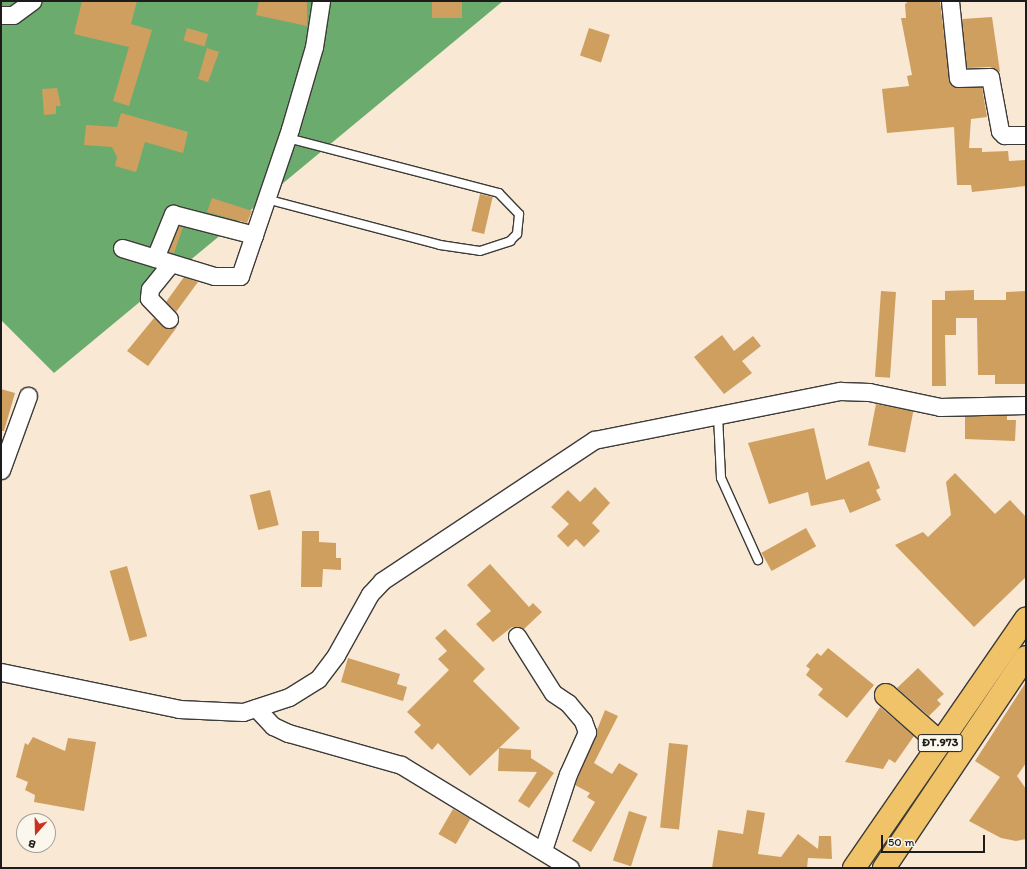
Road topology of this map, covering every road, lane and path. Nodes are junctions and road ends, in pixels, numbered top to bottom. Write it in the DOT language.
graph roads {
  1 [pos="32,1"];
  2 [pos="321,1"];
  3 [pos="950,1"];
  4 [pos="1,15"];
  5 [pos="1026,135"];
  6 [pos="288,138"];
  7 [pos="266,199"];
  8 [pos="254,235"];
  9 [pos="122,248"];
  10 [pos="163,260"];
  11 [pos="169,319"];
  12 [pos="28,396"];
  13 [pos="1026,405"];
  14 [pos="718,416"];
  15 [pos="1,470"];
  16 [pos="758,560"];
  17 [pos="1026,619"];
  18 [pos="517,636"];
  19 [pos="1026,657"];
  20 [pos="1,672"];
  21 [pos="886,695"];
  22 [pos="256,708"];
  23 [pos="940,743"];
  24 [pos="543,850"];
  25 [pos="570,868"];
  26 [pos="854,868"];
  27 [pos="884,868"];
  1 -- 4 [label="street"];
  2 -- 6 [label="street"];
  3 -- 5 [label="street"];
  6 -- 7 [label="street"];
  6 -- 7 [label="lane"];
  7 -- 8 [label="street"];
  8 -- 10 [label="street"];
  8 -- 10 [label="street"];
  9 -- 10 [label="street"];
  10 -- 11 [label="street"];
  12 -- 15 [label="street"];
  13 -- 14 [label="street"];
  14 -- 16 [label="lane"];
  14 -- 22 [label="street"];
  17 -- 23 [label="main road, ĐT.973"];
  18 -- 24 [label="street"];
  19 -- 27 [label="main road, ĐT.973"];
  20 -- 22 [label="street"];
  21 -- 23 [label="main road"];
  22 -- 24 [label="street"];
  23 -- 26 [label="main road, ĐT.973"];
  24 -- 25 [label="street"];
}
